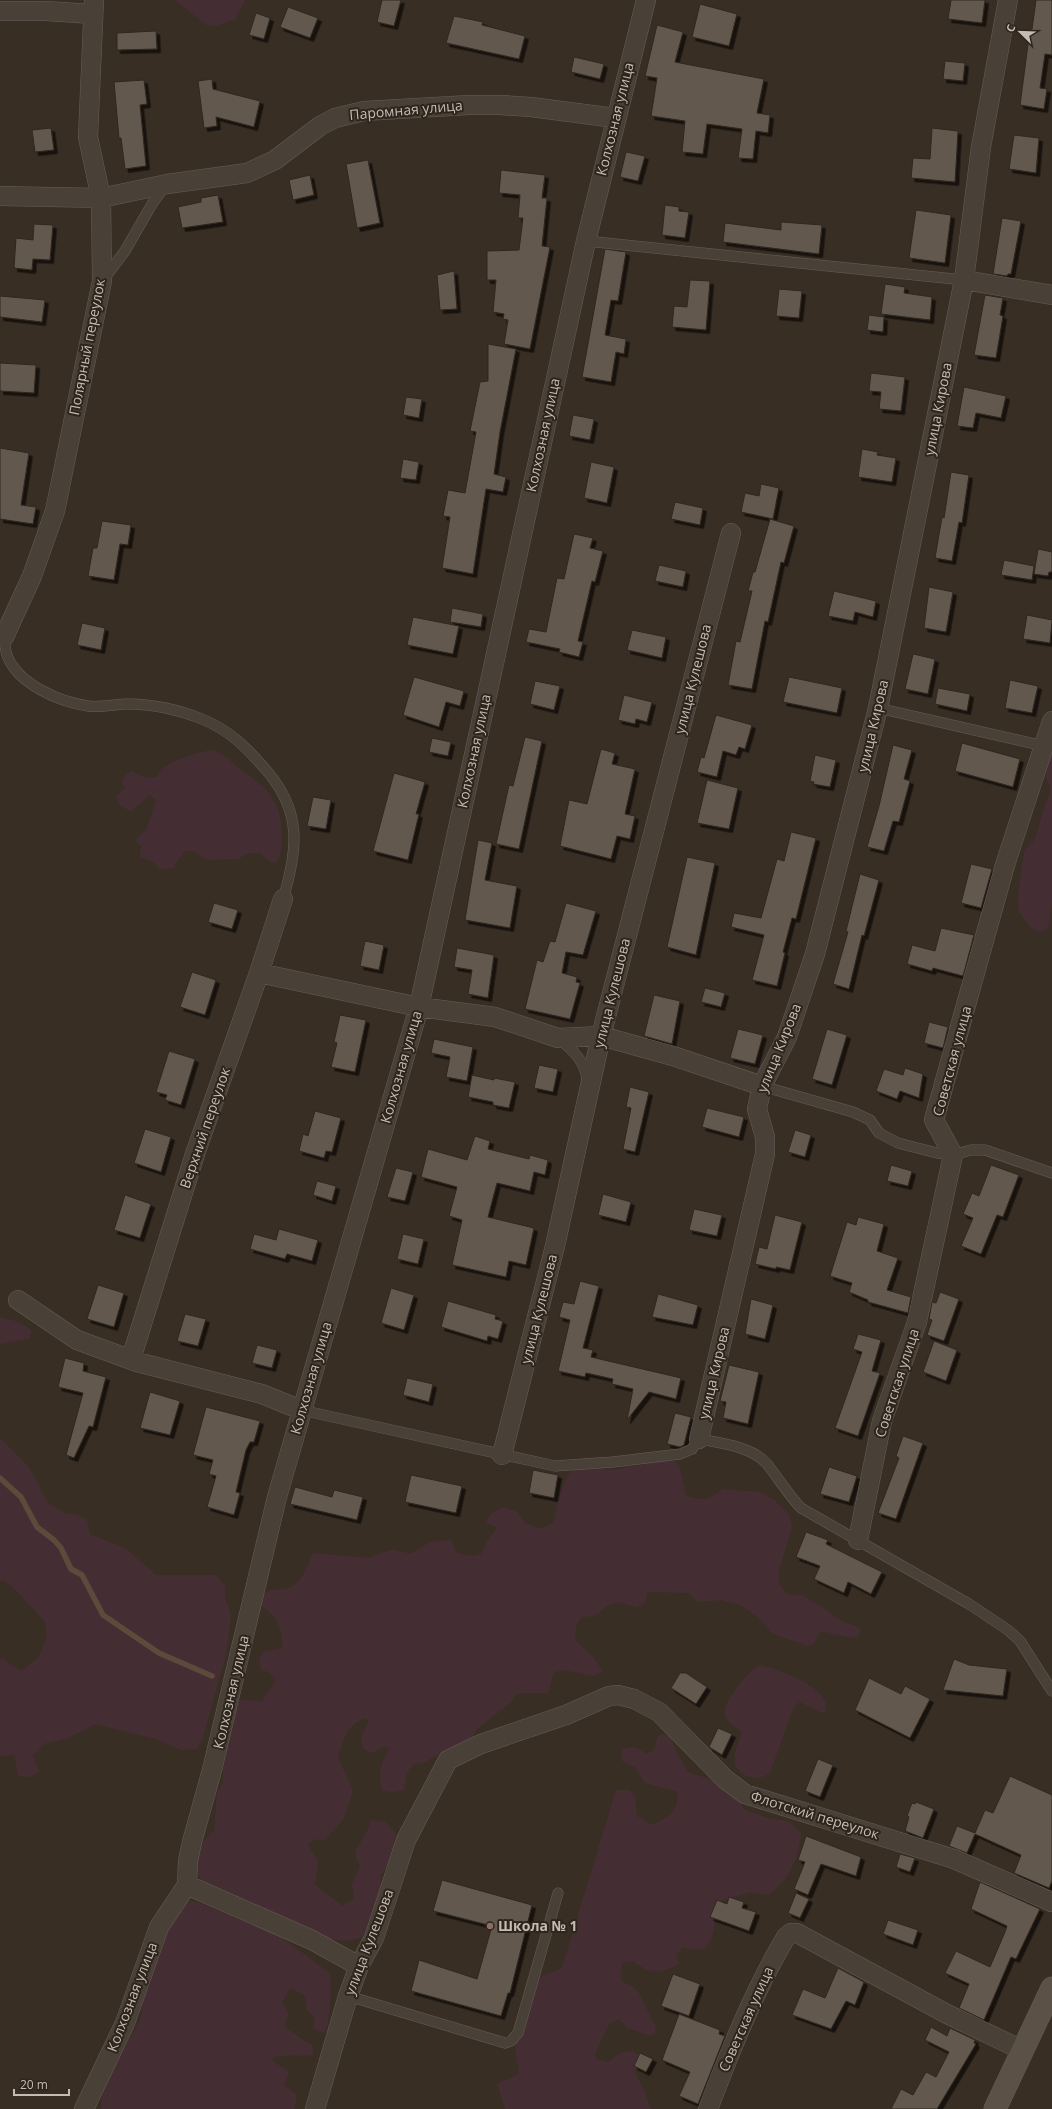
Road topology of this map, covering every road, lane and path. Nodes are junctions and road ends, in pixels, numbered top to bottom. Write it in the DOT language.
graph roads {
  1 [pos="646,0"];
  2 [pos="1008,0"];
  3 [pos="93,7"];
  4 [pos="0,11"];
  5 [pos="615,118"];
  6 [pos="167,184"];
  7 [pos="0,196"];
  8 [pos="102,198"];
  9 [pos="586,241"];
  10 [pos="964,280"];
  11 [pos="102,281"];
  12 [pos="1052,295"];
  13 [pos="731,533"];
  14 [pos="4,637"];
  15 [pos="878,708"];
  16 [pos="1052,721"];
  17 [pos="1044,746"];
  18 [pos="283,898"];
  19 [pos="259,973"];
  20 [pos="419,1007"];
  21 [pos="601,1036"];
  22 [pos="558,1038"];
  23 [pos="762,1086"];
  24 [pos="589,1090"];
  25 [pos="953,1154"];
  26 [pos="1052,1173"];
  27 [pos="18,1300"];
  28 [pos="131,1359"];
  29 [pos="302,1410"];
  30 [pos="699,1439"];
  31 [pos="502,1455"];
  32 [pos="858,1540"];
  33 [pos="1052,1691"];
  34 [pos="448,1760"];
  35 [pos="187,1885"];
  36 [pos="558,1893"];
  37 [pos="1052,1902"];
  38 [pos="359,1966"];
  39 [pos="1052,1988"];
  40 [pos="348,1996"];
  41 [pos="1024,2051"];
  42 [pos="84,2109"];
  43 [pos="315,2109"];
  44 [pos="708,2109"];
  45 [pos="995,2109"];
  1 -- 5 [label="street, Колхозная улица"];
  2 -- 10 [label="street, улица Кирова"];
  3 -- 4 [label="street"];
  3 -- 8 [label="street, Полярный переулок"];
  5 -- 6 [label="street, Паромная улица"];
  5 -- 9 [label="street, Колхозная улица"];
  6 -- 8 [label="street, Паромная улица"];
  6 -- 11 [label="lane"];
  7 -- 8 [label="street, Паромная улица"];
  8 -- 11 [label="street, Полярный переулок"];
  9 -- 10 [label="lane"];
  9 -- 20 [label="street, Колхозная улица"];
  10 -- 12 [label="street"];
  10 -- 15 [label="street, улица Кирова"];
  11 -- 14 [label="street, Полярный переулок"];
  13 -- 21 [label="street, улица Кулешова"];
  14 -- 18 [label="lane"];
  15 -- 17 [label="lane"];
  15 -- 23 [label="street, улица Кирова"];
  16 -- 17 [label="street, Советская улица"];
  17 -- 25 [label="street, Советская улица"];
  18 -- 19 [label="street, Верхний переулок"];
  19 -- 20 [label="street"];
  19 -- 28 [label="street, Верхний переулок"];
  20 -- 22 [label="street"];
  20 -- 29 [label="street, Колхозная улица"];
  21 -- 22 [label="street"];
  21 -- 23 [label="street"];
  21 -- 24 [label="street, улица Кулешова"];
  22 -- 24 [label="lane"];
  23 -- 25 [label="lane"];
  23 -- 30 [label="street, улица Кирова"];
  24 -- 31 [label="street, улица Кулешова"];
  25 -- 26 [label="lane"];
  25 -- 32 [label="street, Советская улица"];
  27 -- 28 [label="street"];
  28 -- 29 [label="street"];
  29 -- 31 [label="lane"];
  29 -- 35 [label="street, Колхозная улица"];
  30 -- 31 [label="lane"];
  30 -- 32 [label="lane"];
  32 -- 33 [label="lane"];
  34 -- 37 [label="street, Флотский переулок"];
  34 -- 38 [label="street, улица Кулешова"];
  35 -- 38 [label="street"];
  35 -- 42 [label="street, Колхозная улица"];
  36 -- 40 [label="lane"];
  38 -- 40 [label="street, улица Кулешова"];
  39 -- 41 [label="main road"];
  40 -- 43 [label="street, улица Кулешова"];
  41 -- 44 [label="street, Советская улица"];
  41 -- 45 [label="main road"];
}
